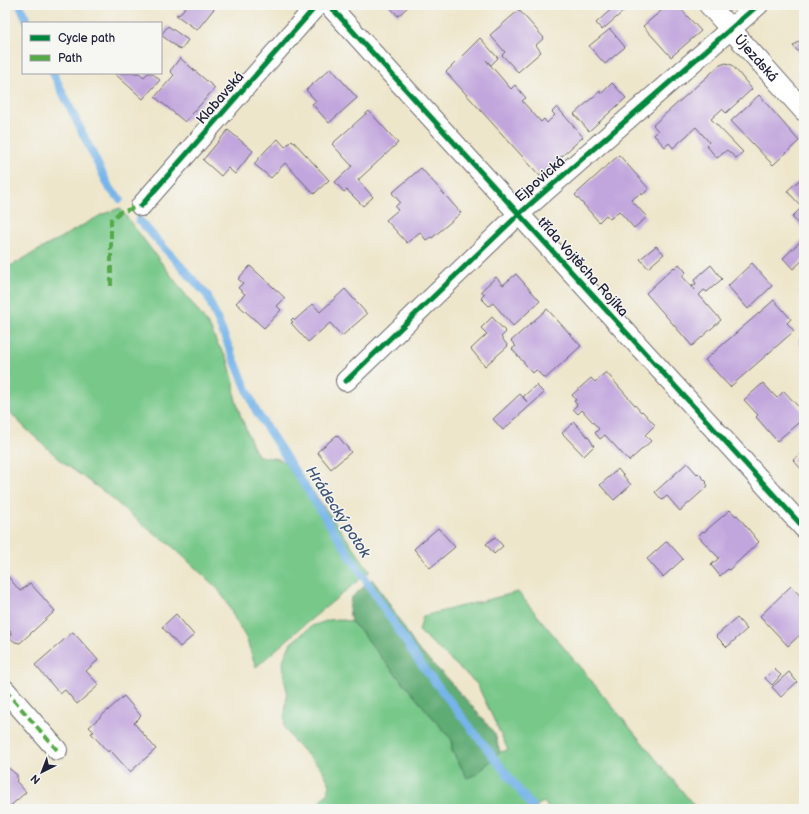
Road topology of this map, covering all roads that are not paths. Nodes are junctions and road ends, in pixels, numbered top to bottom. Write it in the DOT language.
graph roads {
  1 [pos="317,5"];
  2 [pos="329,5"];
  3 [pos="709,5"];
  4 [pos="758,5"];
  5 [pos="730,30"];
  6 [pos="804,111"];
  7 [pos="141,206"];
  8 [pos="519,214"];
  9 [pos="346,381"];
  10 [pos="804,528"];
  11 [pos="5,690"];
  12 [pos="57,750"];
  1 -- 7 [label="street, Klabavská"];
  2 -- 8 [label="street, třída Vojtěcha Rojíka"];
  3 -- 5 [label="street, Újezdská"];
  4 -- 5 [label="street, Ejpovická"];
  5 -- 6 [label="street, Újezdská"];
  5 -- 8 [label="street, Ejpovická"];
  8 -- 9 [label="street, Ejpovická"];
  8 -- 10 [label="street, třída Vojtěcha Rojíka"];
  11 -- 12 [label="street"];
}
